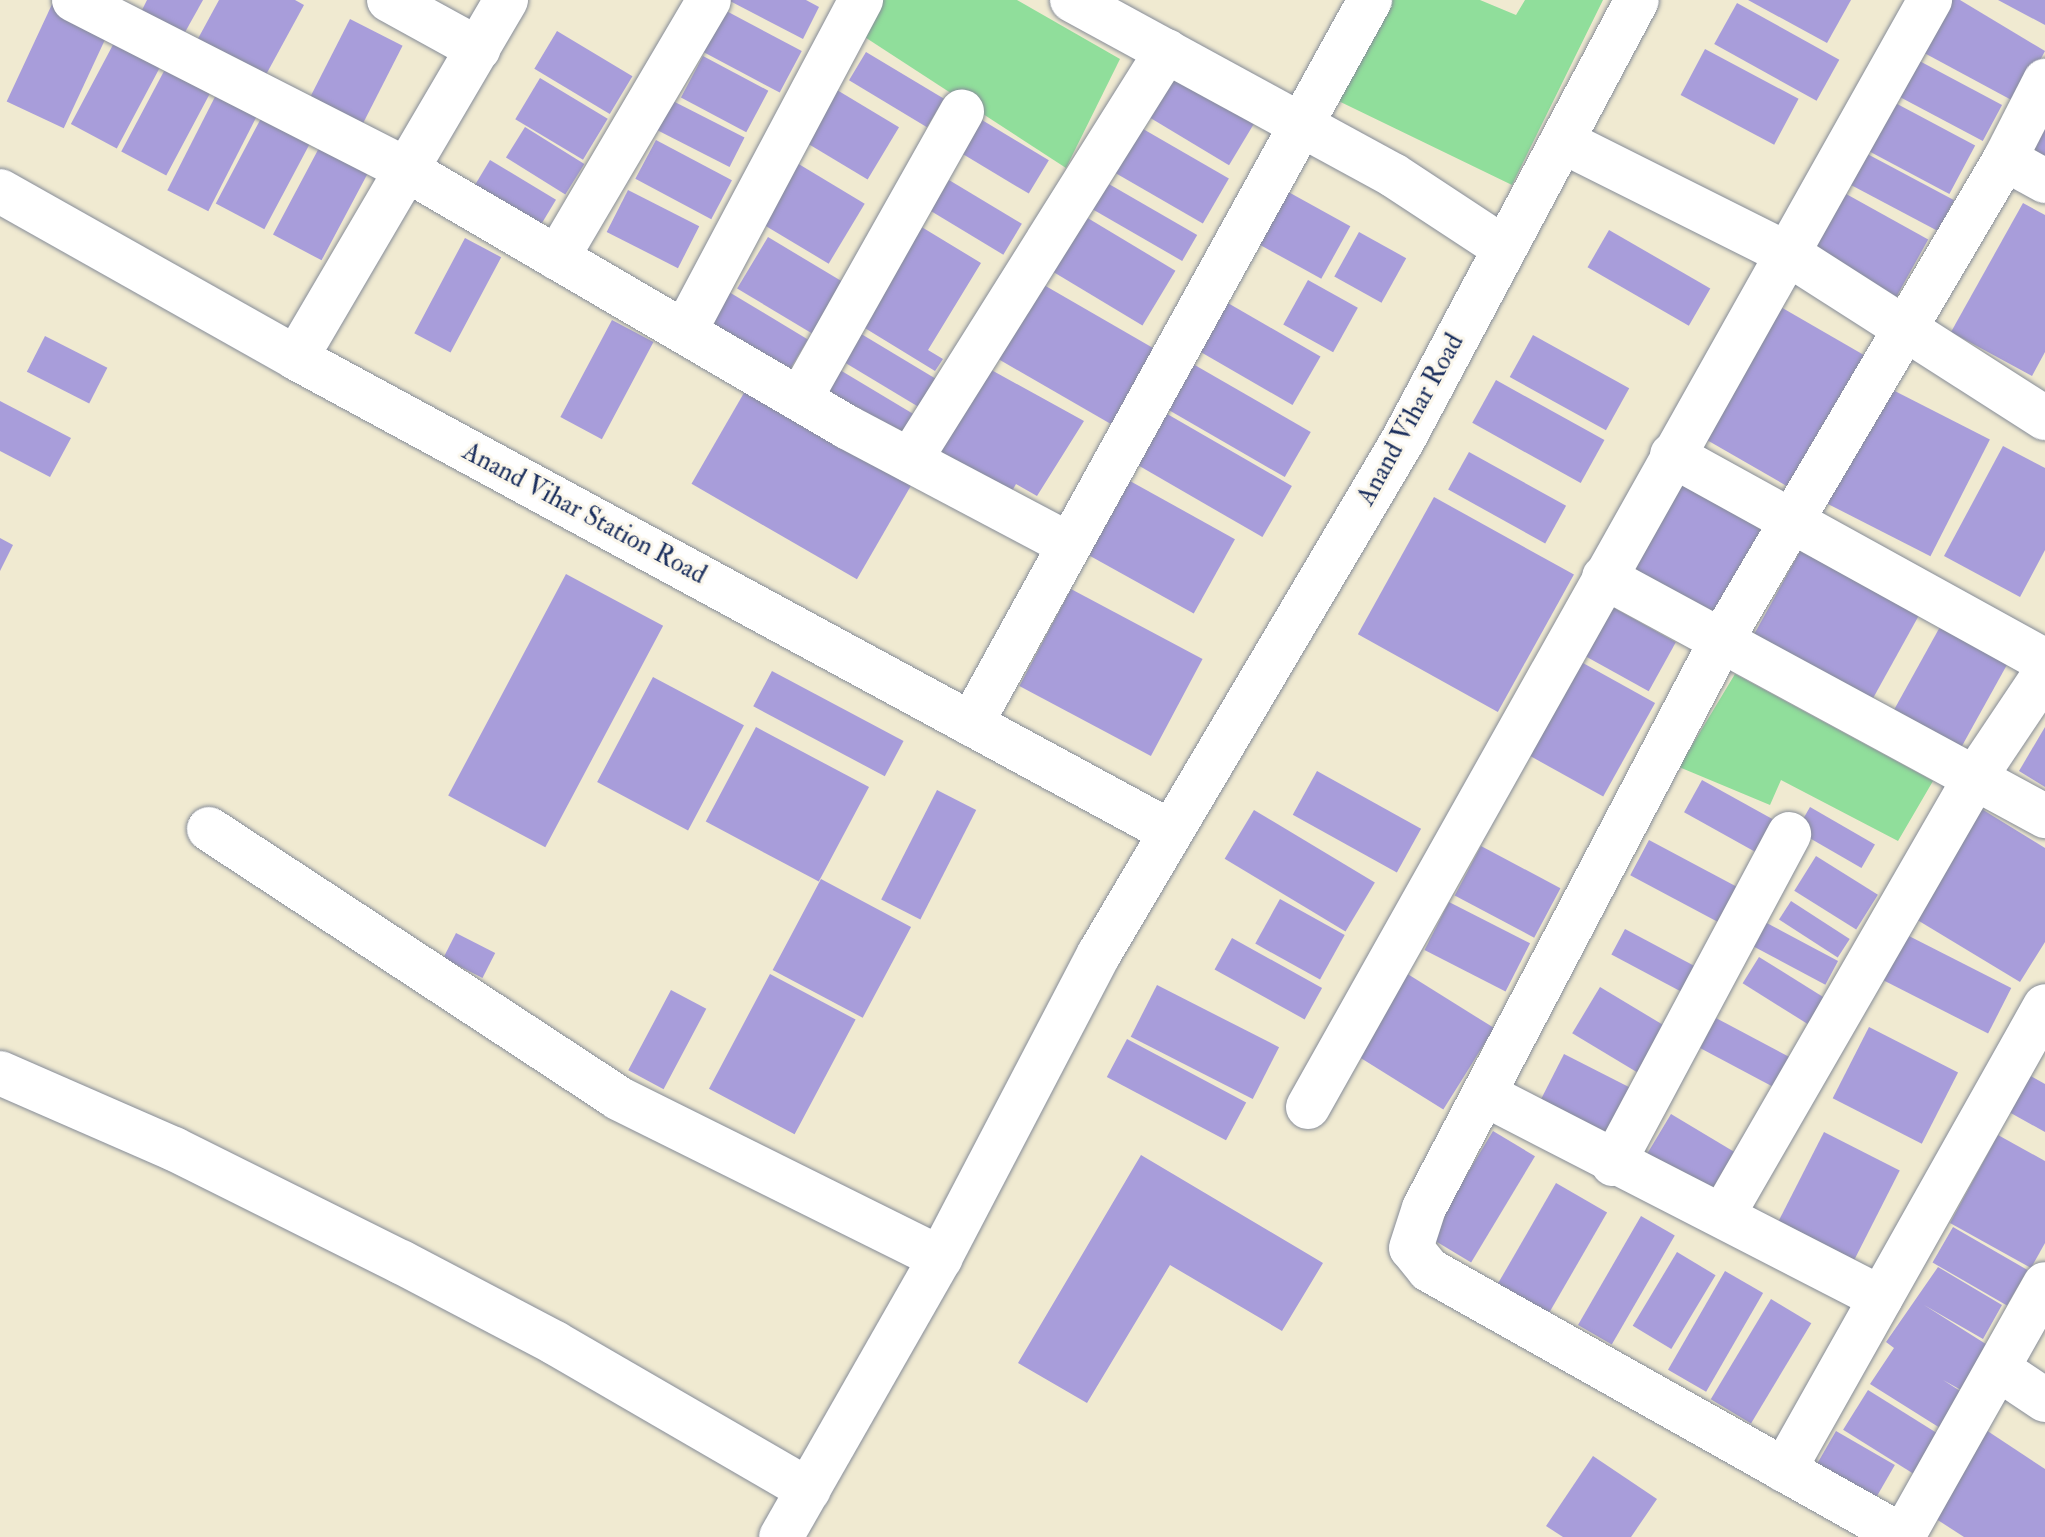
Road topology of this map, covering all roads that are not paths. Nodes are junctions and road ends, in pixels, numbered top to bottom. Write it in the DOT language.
graph roads {
  1 [pos="74,0"];
  2 [pos="389,0"];
  3 [pos="506,0"];
  4 [pos="709,0"];
  5 [pos="861,0"];
  6 [pos="1072,0"];
  7 [pos="1370,0"];
  8 [pos="1637,0"];
  9 [pos="1930,0"];
  10 [pos="478,49"];
  11 [pos="1167,51"];
  12 [pos="2045,81"];
  13 [pos="962,112"];
  14 [pos="1300,123"];
  15 [pos="1562,141"];
  16 [pos="2005,159"];
  17 [pos="407,170"];
  18 [pos="2045,181"];
  19 [pos="0,191"];
  20 [pos="1504,248"];
  21 [pos="1790,255"];
  22 [pos="557,258"];
  23 [pos="686,329"];
  24 [pos="1903,331"];
  25 [pos="296,358"];
  26 [pos="800,399"];
  27 [pos="2045,418"];
  28 [pos="1672,455"];
  29 [pos="910,460"];
  30 [pos="1793,519"];
  31 [pos="1068,544"];
  32 [pos="1604,577"];
  33 [pos="1721,641"];
  34 [pos="2045,661"];
  35 [pos="2045,673"];
  36 [pos="971,724"];
  37 [pos="1976,776"];
  38 [pos="2045,816"];
  39 [pos="209,829"];
  40 [pos="1171,832"];
  41 [pos="1789,834"];
  42 [pos="2045,1006"];
  43 [pos="0,1073"];
  44 [pos="1484,1094"];
  45 [pos="1308,1107"];
  46 [pos="1613,1164"];
  47 [pos="1723,1215"];
  48 [pos="940,1258"];
  49 [pos="2045,1284"];
  50 [pos="1881,1298"];
  51 [pos="2000,1370"];
  52 [pos="2045,1400"];
  53 [pos="1784,1470"];
  54 [pos="809,1490"];
  55 [pos="1903,1536"];
  56 [pos="781,1537"];
  1 -- 17 [label="street"];
  2 -- 10 [label="street"];
  3 -- 10 [label="street"];
  4 -- 22 [label="street"];
  5 -- 23 [label="street"];
  6 -- 11 [label="street"];
  7 -- 14 [label="street"];
  8 -- 15 [label="street, Anand Vihar Road"];
  9 -- 21 [label="street"];
  10 -- 17 [label="street"];
  11 -- 14 [label="street"];
  11 -- 29 [label="street"];
  12 -- 16 [label="street"];
  13 -- 26 [label="street"];
  14 -- 20 [label="street"];
  14 -- 31 [label="street"];
  15 -- 20 [label="street, Anand Vihar Road"];
  15 -- 21 [label="street"];
  16 -- 18 [label="street"];
  16 -- 24 [label="street"];
  17 -- 22 [label="street"];
  17 -- 25 [label="street"];
  19 -- 25 [label="street, Anand Vihar Station Road"];
  20 -- 40 [label="street, Anand Vihar Road"];
  21 -- 24 [label="street"];
  21 -- 28 [label="street"];
  22 -- 23 [label="street"];
  23 -- 26 [label="street"];
  24 -- 27 [label="street"];
  24 -- 30 [label="street"];
  25 -- 36 [label="street, Anand Vihar Station Road"];
  26 -- 29 [label="street"];
  28 -- 30 [label="street"];
  28 -- 32 [label="street"];
  29 -- 31 [label="street"];
  30 -- 33 [label="street"];
  30 -- 34 [label="street"];
  31 -- 36 [label="street"];
  32 -- 33 [label="street"];
  32 -- 45 [label="street"];
  33 -- 37 [label="street"];
  33 -- 44 [label="street"];
  35 -- 37 [label="street"];
  36 -- 40 [label="street, Anand Vihar Station Road"];
  37 -- 38 [label="street"];
  37 -- 47 [label="street"];
  39 -- 48 [label="street"];
  40 -- 48 [label="street, Anand Vihar Road"];
  41 -- 46 [label="street"];
  42 -- 50 [label="street"];
  43 -- 54 [label="street"];
  44 -- 46 [label="street"];
  44 -- 53 [label="street"];
  46 -- 47 [label="street"];
  47 -- 50 [label="street"];
  48 -- 54 [label="street, Anand Vihar Road"];
  49 -- 51 [label="street"];
  50 -- 53 [label="street"];
  51 -- 52 [label="street"];
  51 -- 55 [label="street"];
  53 -- 55 [label="street"];
  54 -- 56 [label="street, Anand Vihar Road"];
}
